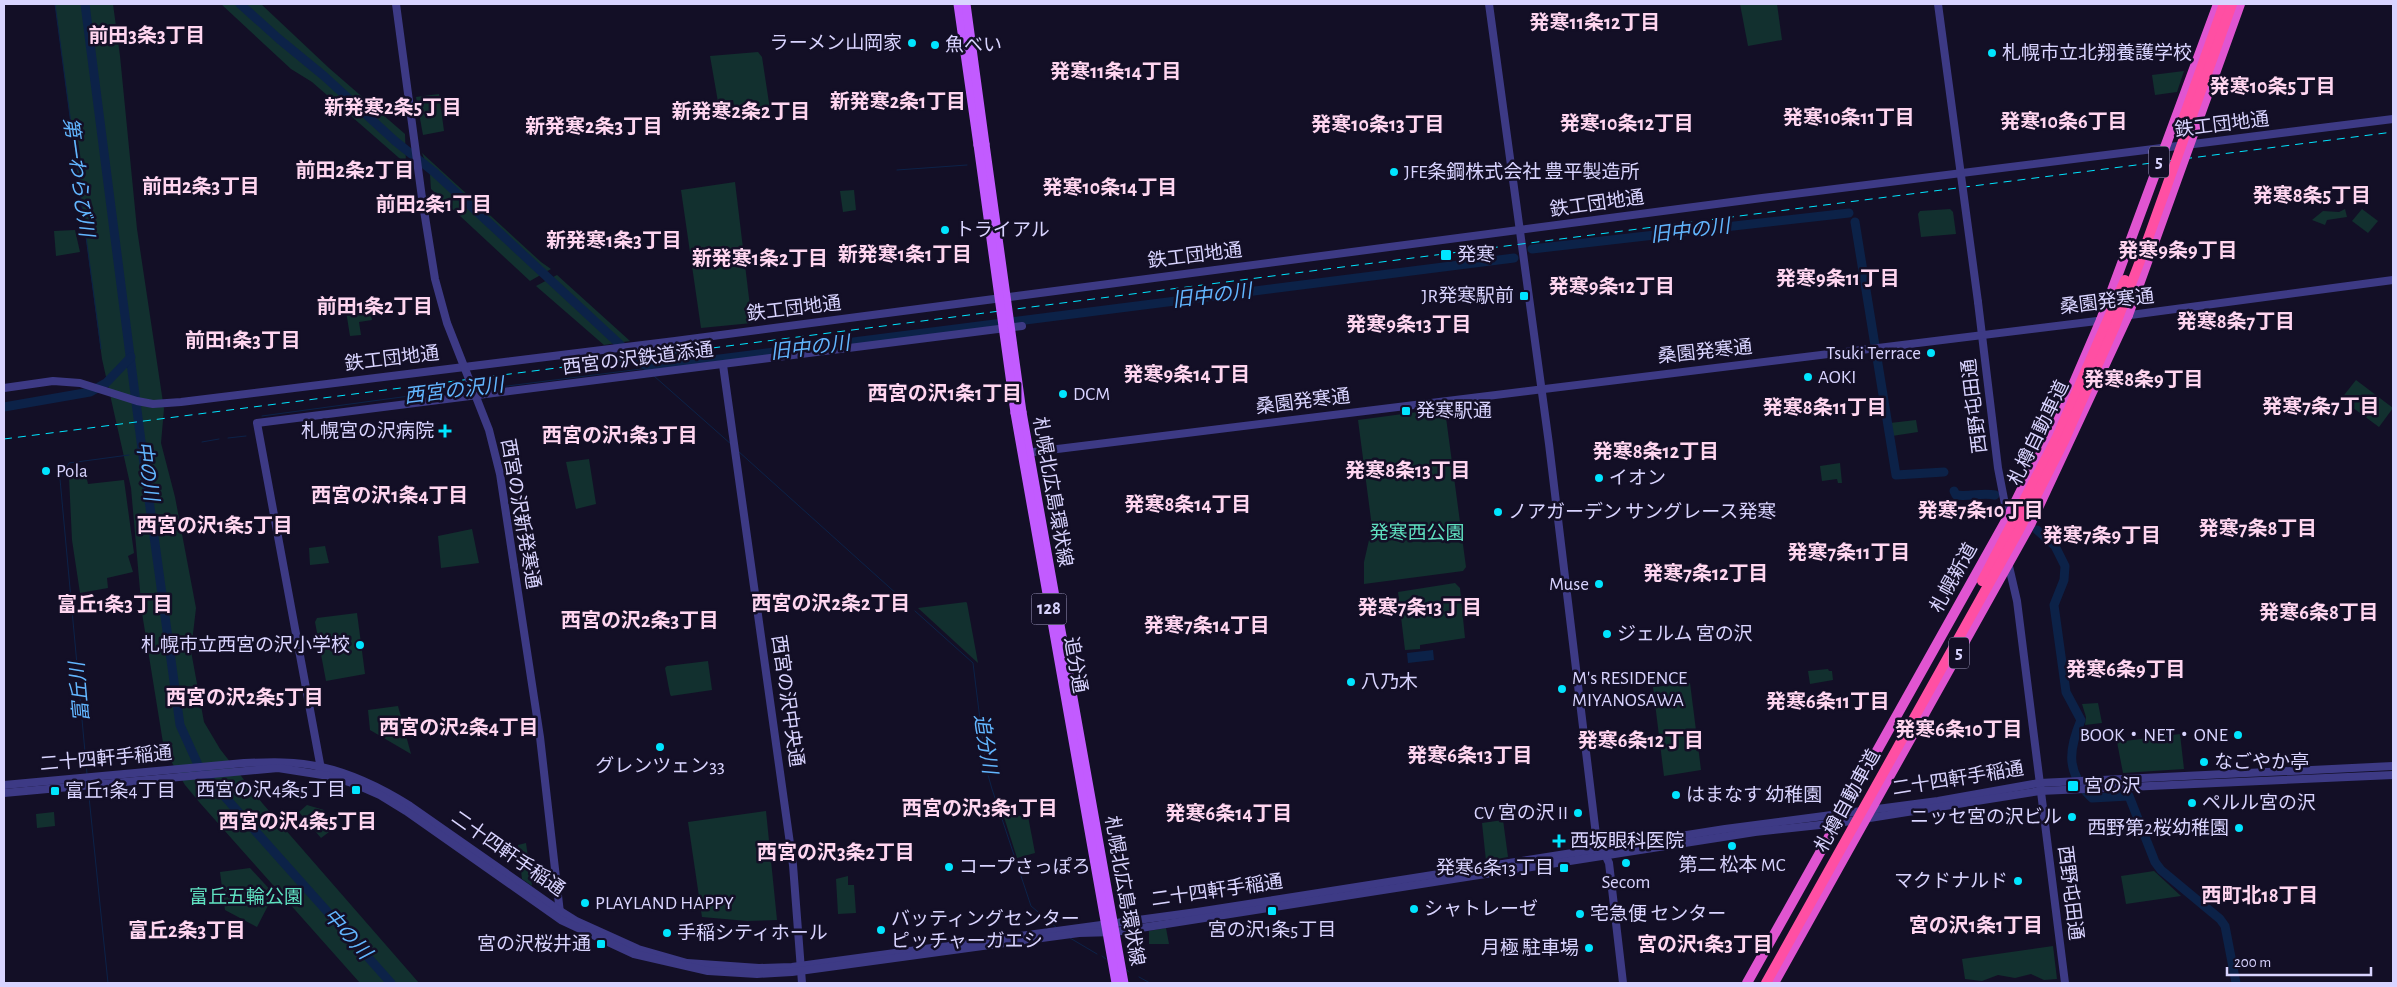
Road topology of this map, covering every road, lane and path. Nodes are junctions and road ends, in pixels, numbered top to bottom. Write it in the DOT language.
graph roads {
  1 [pos="396,4"];
  2 [pos="958,4"];
  3 [pos="966,4"];
  4 [pos="1489,4"];
  5 [pos="1938,4"];
  6 [pos="2218,4"];
  7 [pos="2224,4"];
  8 [pos="2232,4"];
  9 [pos="2240,4"];
  10 [pos="2393,119"];
  11 [pos="982,144"];
  12 [pos="1521,231"];
  13 [pos="2393,280"];
  14 [pos="2128,315"];
  15 [pos="2101,320"];
  16 [pos="1022,326"];
  17 [pos="1982,335"];
  18 [pos="723,366"];
  19 [pos="4,388"];
  20 [pos="1541,389"];
  21 [pos="1024,453"];
  22 [pos="2008,517"];
  23 [pos="2008,564"];
  24 [pos="1077,765"];
  25 [pos="2393,766"];
  26 [pos="321,770"];
  27 [pos="2393,775"];
  28 [pos="85,781"];
  29 [pos="4,784"];
  30 [pos="2040,787"];
  31 [pos="4,793"];
  32 [pos="1870,813"];
  33 [pos="1840,818"];
  34 [pos="1603,852"];
  35 [pos="560,911"];
  36 [pos="561,920"];
  37 [pos="1111,928"];
  38 [pos="1064,934"];
  39 [pos="801,968"];
  40 [pos="802,983"];
  41 [pos="1116,983"];
  42 [pos="1124,983"];
  43 [pos="1623,983"];
  44 [pos="1747,983"];
  45 [pos="1758,983"];
  46 [pos="1766,983"];
  47 [pos="1774,983"];
  48 [pos="2065,983"];
  1 -- 35 [label="street, 西宮の沢新発寒通, bridge"];
  2 -- 11 [label="main road, 札幌北広島環状線 / 128"];
  3 -- 11 [label="main road, 札幌北広島環状線 / 128"];
  4 -- 12 [label="street"];
  5 -- 17 [label="street, 西野屯田通, bridge"];
  6 -- 15 [label="highway, 札幌新道 / 5, bridge"];
  7 -- 45 [label="highway, 札樽自動車道, bridge"];
  8 -- 46 [label="highway, 札樽自動車道, bridge"];
  9 -- 14 [label="highway, 5, bridge"];
  10 -- 12 [label="street, 鉄工団地通"];
  11 -- 21 [label="main road, 札幌北広島環状線 / 128, bridge"];
  12 -- 19 [label="street, 鉄工団地通"];
  12 -- 20 [label="street"];
  13 -- 14 [label="street, 桑園発寒通"];
  14 -- 15 [label="street, 桑園発寒通"];
  14 -- 23 [label="highway, 5"];
  15 -- 17 [label="street, 桑園発寒通"];
  15 -- 22 [label="highway, 札幌新道 / 5"];
  16 -- 18 [label="street, 西宮の沢鉄道添通"];
  17 -- 20 [label="street, 桑園発寒通"];
  17 -- 22 [label="street, 西野屯田通"];
  18 -- 26 [label="street, 西宮の沢鉄道添通"];
  18 -- 39 [label="street, 西宮の沢中央通"];
  20 -- 21 [label="street, 桑園発寒通"];
  20 -- 34 [label="street"];
  21 -- 24 [label="main road, 追分通 / 128"];
  21 -- 37 [label="main road, 札幌北広島環状線 / 128"];
  22 -- 23 [label="street, 西野屯田通"];
  22 -- 33 [label="highway, 札幌新道 / 5"];
  23 -- 30 [label="street, 西野屯田通"];
  23 -- 32 [label="highway, 5"];
  24 -- 37 [label="main road, 札幌北広島環状線 / 128"];
  25 -- 30 [label="street, 二十四軒手稲通"];
  26 -- 28 [label="street, 二十四軒手稲通"];
  26 -- 35 [label="street, 二十四軒手稲通"];
  26 -- 36 [label="street, 二十四軒手稲通"];
  27 -- 30 [label="street, 二十四軒手稲通"];
  28 -- 29 [label="street, 二十四軒手稲通"];
  28 -- 31 [label="street, 二十四軒手稲通"];
  30 -- 32 [label="street, 二十四軒手稲通"];
  30 -- 48 [label="street, 西野屯田通"];
  32 -- 33 [label="street, 二十四軒手稲通"];
  32 -- 47 [label="highway, 5"];
  33 -- 34 [label="street, 二十四軒手稲通"];
  33 -- 44 [label="highway, 札幌新道 / 5"];
  34 -- 37 [label="street, 二十四軒手稲通"];
  34 -- 43 [label="street"];
  35 -- 36 [label="street, 西宮の沢新発寒通"];
  35 -- 39 [label="street, 二十四軒手稲通"];
  36 -- 39 [label="street, 二十四軒手稲通"];
  37 -- 38 [label="street, 二十四軒手稲通"];
  37 -- 41 [label="main road, 札幌北広島環状線 / 128"];
  37 -- 42 [label="main road, 札幌北広島環状線 / 128"];
  38 -- 39 [label="street, 二十四軒手稲通"];
  38 -- 39 [label="street, 二十四軒手稲通"];
  39 -- 40 [label="street, 西宮の沢中央通"];
}
